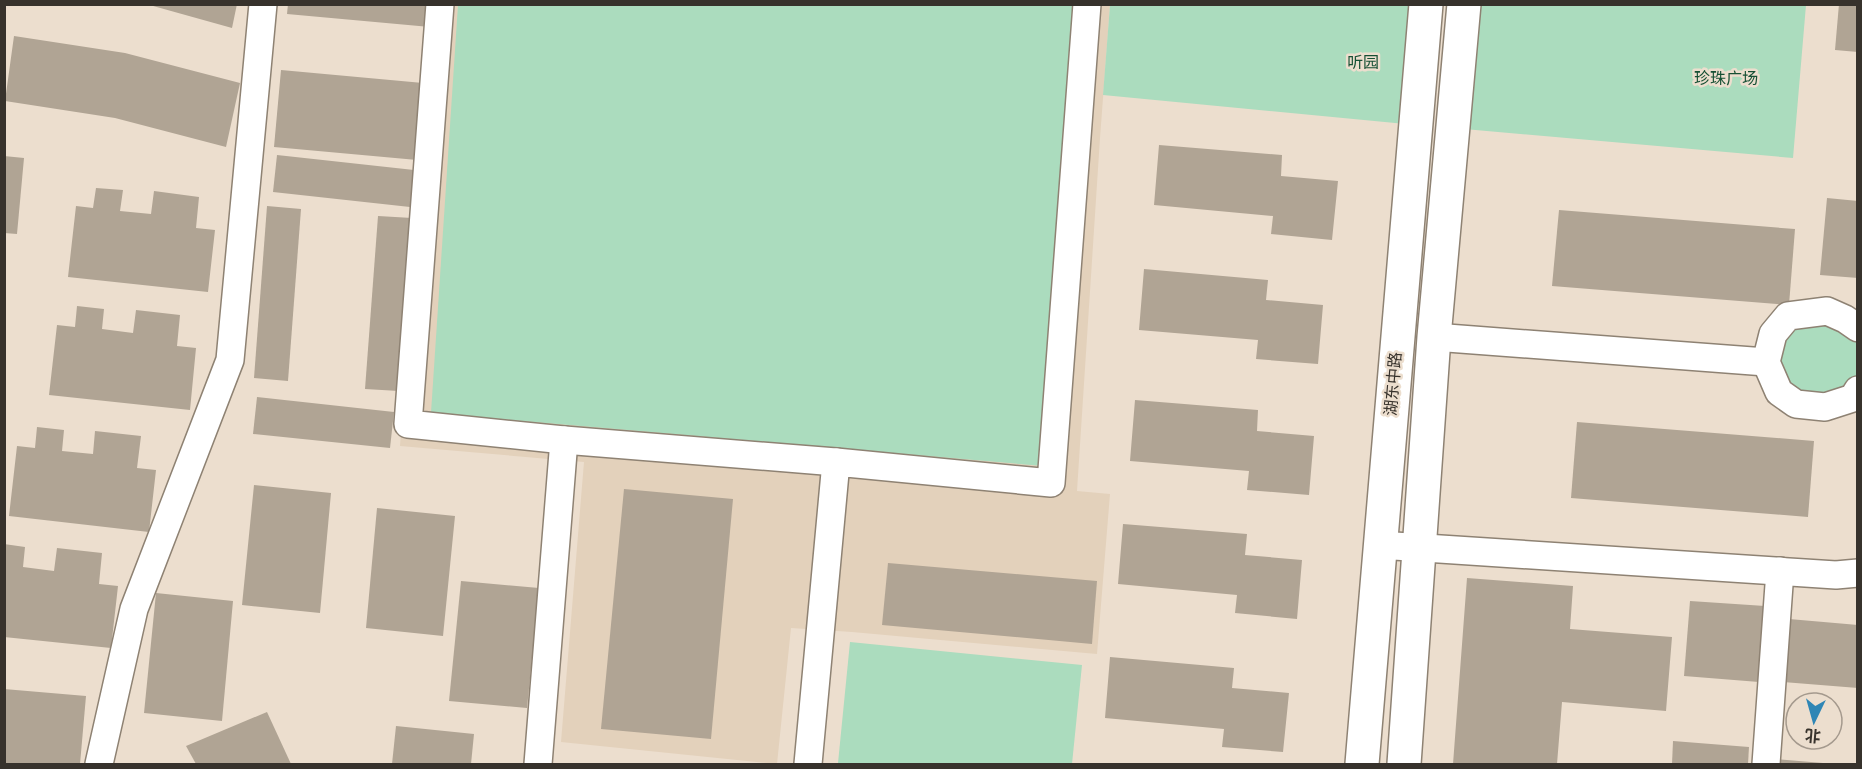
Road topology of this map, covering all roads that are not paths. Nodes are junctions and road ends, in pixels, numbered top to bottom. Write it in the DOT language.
graph roads {
  1 [pos="263,4"];
  2 [pos="440,4"];
  3 [pos="1087,4"];
  4 [pos="1426,4"];
  5 [pos="1464,4"];
  6 [pos="1857,328"];
  7 [pos="1434,337"];
  8 [pos="1766,362"];
  9 [pos="1857,390"];
  10 [pos="564,440"];
  11 [pos="836,462"];
  12 [pos="1379,545"];
  13 [pos="1419,548"];
  14 [pos="1780,572"];
  15 [pos="1857,573"];
  16 [pos="99,765"];
  17 [pos="538,765"];
  18 [pos="808,765"];
  19 [pos="1362,765"];
  20 [pos="1404,765"];
  21 [pos="1766,765"];
  1 -- 16 [label="street"];
  2 -- 10 [label="street"];
  3 -- 11 [label="street"];
  4 -- 12 [label="main road, 湖东中路"];
  5 -- 7 [label="main road"];
  6 -- 8 [label="street"];
  7 -- 8 [label="street"];
  7 -- 13 [label="main road"];
  8 -- 9 [label="street"];
  10 -- 11 [label="street"];
  10 -- 17 [label="street"];
  11 -- 18 [label="street"];
  12 -- 13 [label="street"];
  12 -- 19 [label="main road, 湖东中路"];
  13 -- 14 [label="street"];
  13 -- 20 [label="main road"];
  14 -- 15 [label="street"];
  14 -- 21 [label="street"];
}
